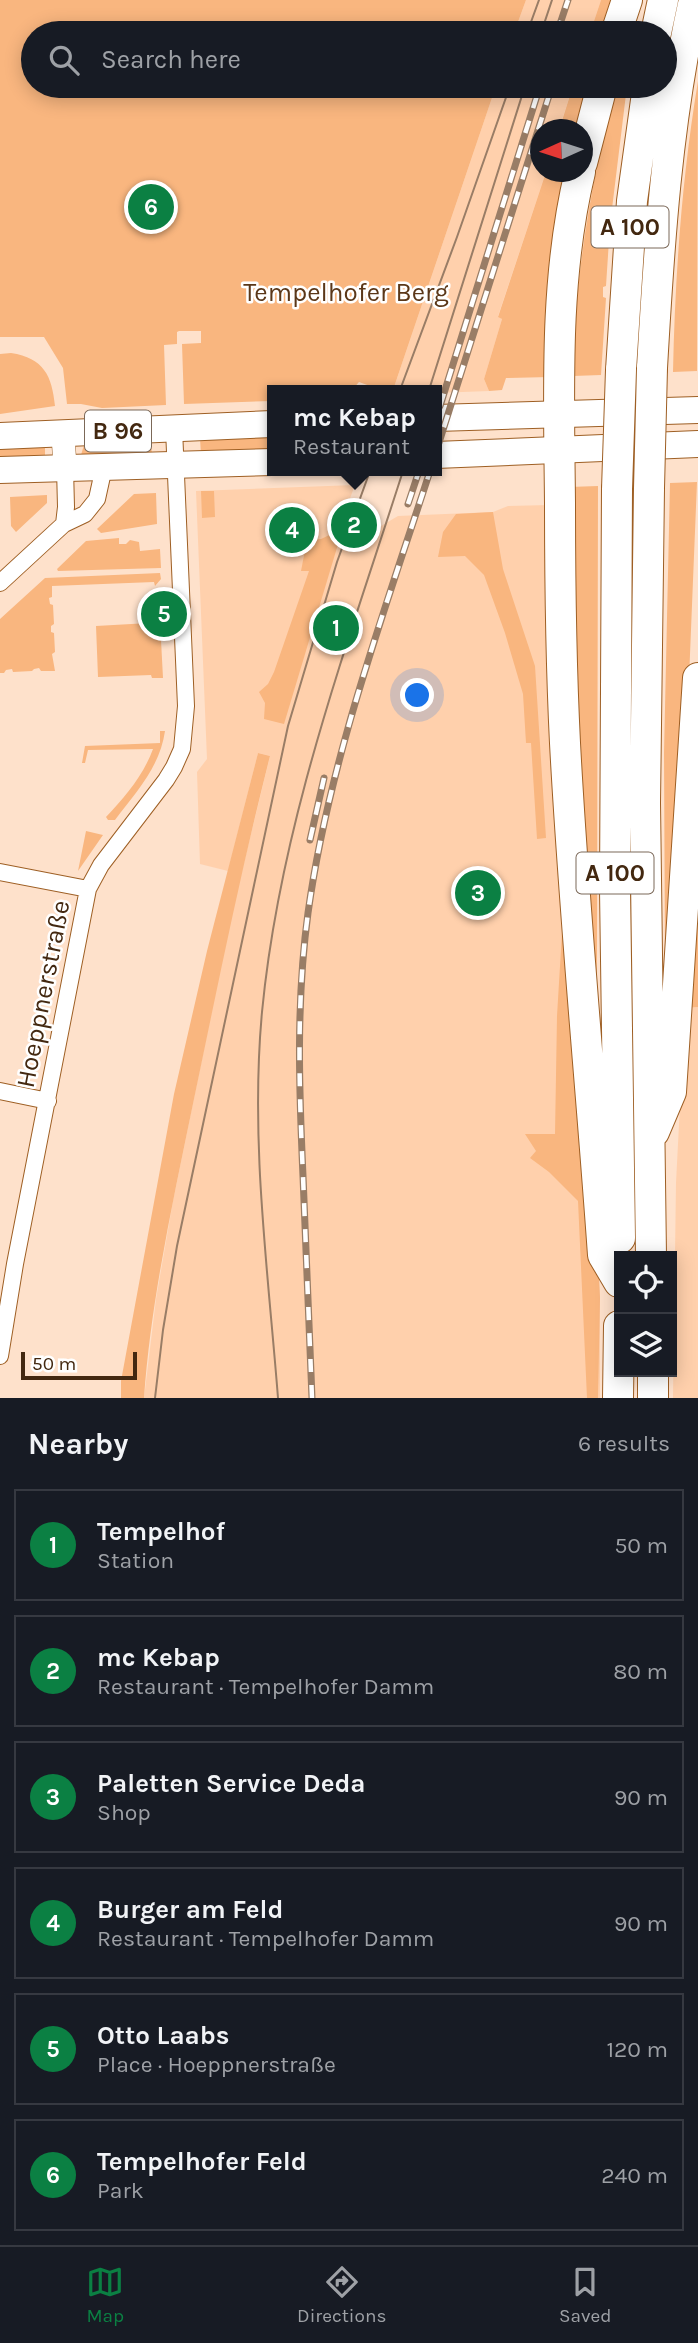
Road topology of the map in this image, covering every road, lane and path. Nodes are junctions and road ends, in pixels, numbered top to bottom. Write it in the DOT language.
graph roads {
  1 [pos="627,0"];
  2 [pos="663,0"];
  3 [pos="694,0"];
  4 [pos="620,21"];
  5 [pos="659,21"];
  6 [pos="677,91"];
  7 [pos="599,98"];
  8 [pos="646,98"];
  9 [pos="676,98"];
  10 [pos="593,122"];
  11 [pos="578,182"];
  12 [pos="698,410"];
  13 [pos="560,414"];
  14 [pos="442,418"];
  15 [pos="267,424"];
  16 [pos="174,429"];
  17 [pos="63,434"];
  18 [pos="0,436"];
  19 [pos="698,444"];
  20 [pos="560,450"];
  21 [pos="442,455"];
  22 [pos="267,462"];
  23 [pos="175,465"];
  24 [pos="104,467"];
  25 [pos="65,468"];
  26 [pos="0,470"];
  27 [pos="64,524"];
  28 [pos="0,583"];
  29 [pos="698,678"];
  30 [pos="0,872"];
  31 [pos="88,889"];
  32 [pos="0,1091"];
  33 [pos="48,1101"];
  34 [pos="650,1142"];
  35 [pos="620,1251"];
  36 [pos="652,1251"];
  37 [pos="614,1274"];
  38 [pos="6,1277"];
  39 [pos="0,1356"];
  40 [pos="618,1377"];
  41 [pos="653,1377"];
  42 [pos="618,1398"];
  43 [pos="653,1398"];
  1 -- 4 [label="highway"];
  2 -- 5 [label="highway"];
  3 -- 6 [label="highway, A 100, bridge"];
  7 -- 10 [label="highway"];
  8 -- 35 [label="highway, A 100, bridge"];
  9 -- 34 [label="highway, A 100, bridge"];
  11 -- 13 [label="highway"];
  12 -- 13 [label="main road"];
  13 -- 14 [label="main road"];
  13 -- 20 [label="highway"];
  15 -- 16 [label="main road, B 96"];
  16 -- 17 [label="main road, B 96"];
  16 -- 23 [label="street, Hoeppnerstraße"];
  17 -- 18 [label="main road, B 96"];
  17 -- 25 [label="street"];
  19 -- 20 [label="main road"];
  20 -- 21 [label="main road"];
  20 -- 37 [label="highway"];
  22 -- 23 [label="main road, B 96"];
  23 -- 24 [label="main road, B 96"];
  23 -- 31 [label="street, Hoeppnerstraße"];
  24 -- 25 [label="main road, B 96"];
  24 -- 27 [label="street"];
  25 -- 26 [label="main road, B 96"];
  25 -- 27 [label="street"];
  27 -- 28 [label="street"];
  29 -- 34 [label="highway"];
  30 -- 31 [label="street, Hoeppnerstraße"];
  31 -- 33 [label="street, Hoeppnerstraße"];
  32 -- 33 [label="street"];
  33 -- 38 [label="street, Hoeppnerstraße"];
  34 -- 36 [label="highway, A 100"];
  38 -- 39 [label="street, Hoeppnerstraße"];
  40 -- 42 [label="highway"];
  41 -- 43 [label="highway"];
}
